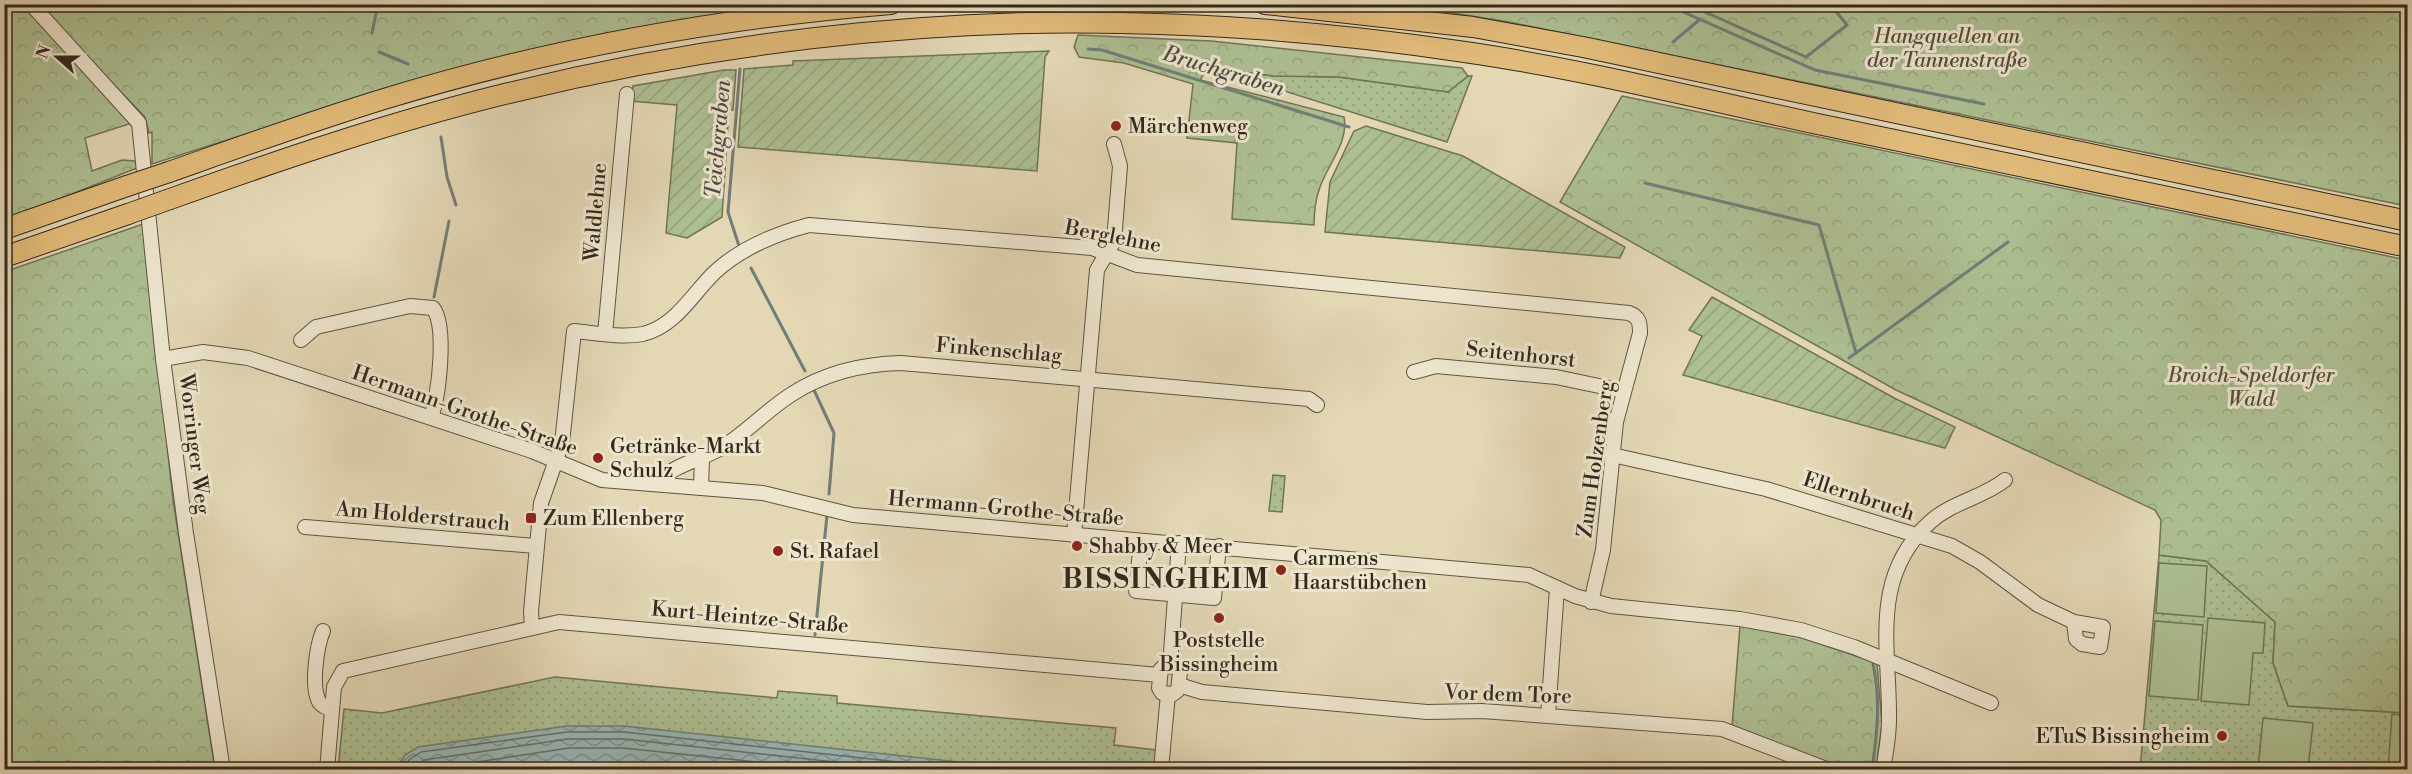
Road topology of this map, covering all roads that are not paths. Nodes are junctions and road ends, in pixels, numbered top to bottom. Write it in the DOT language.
graph roads {
  1 [pos="31,4"];
  2 [pos="891,4"];
  3 [pos="1265,4"];
  4 [pos="627,94"];
  5 [pos="1114,144"];
  6 [pos="2408,220"];
  7 [pos="4,229"];
  8 [pos="2408,247"];
  9 [pos="1107,254"];
  10 [pos="4,257"];
  11 [pos="1640,322"];
  12 [pos="605,334"];
  13 [pos="301,340"];
  14 [pos="163,359"];
  15 [pos="1413,372"];
  16 [pos="1087,378"];
  17 [pos="1623,391"];
  18 [pos="1317,405"];
  19 [pos="431,417"];
  20 [pos="1612,455"];
  21 [pos="702,458"];
  22 [pos="555,461"];
  23 [pos="2005,480"];
  24 [pos="656,483"];
  25 [pos="701,488"];
  26 [pos="305,527"];
  27 [pos="1074,535"];
  28 [pos="1917,537"];
  29 [pos="1141,541"];
  30 [pos="1179,543"];
  31 [pos="536,546"];
  32 [pos="1219,546"];
  33 [pos="1557,588"];
  34 [pos="1174,595"];
  35 [pos="1591,602"];
  36 [pos="2074,622"];
  37 [pos="532,628"];
  38 [pos="323,631"];
  39 [pos="1885,660"];
  40 [pos="1165,670"];
  41 [pos="1173,690"];
  42 [pos="1991,703"];
  43 [pos="332,709"];
  44 [pos="1548,715"];
  45 [pos="223,770"];
  46 [pos="327,770"];
  47 [pos="1161,770"];
  48 [pos="1829,770"];
  49 [pos="1883,770"];
  1 -- 14 [label="street, Worringer Weg"];
  2 -- 7 [label="highway, bridge"];
  3 -- 6 [label="highway"];
  4 -- 12 [label="street, Waldlehne"];
  5 -- 9 [label="street"];
  8 -- 10 [label="highway, bridge"];
  9 -- 11 [label="street, Berglehne"];
  9 -- 12 [label="street, Berglehne"];
  9 -- 16 [label="street"];
  11 -- 17 [label="street, Zum Holzenberg"];
  12 -- 22 [label="street, Berglehne"];
  13 -- 19 [label="street"];
  14 -- 19 [label="street, Hermann-Grothe-Straße"];
  14 -- 45 [label="street, Worringer Weg"];
  15 -- 17 [label="street, Seitenhorst"];
  16 -- 18 [label="street, Finkenschlag"];
  16 -- 21 [label="street, Finkenschlag"];
  16 -- 27 [label="street"];
  17 -- 20 [label="street, Zum Holzenberg"];
  19 -- 22 [label="street, Hermann-Grothe-Straße"];
  20 -- 28 [label="street, Ellernbruch"];
  20 -- 35 [label="street, Zum Holzenberg"];
  21 -- 24 [label="street, Finkenschlag"];
  21 -- 25 [label="street"];
  22 -- 24 [label="street, Hermann-Grothe-Straße"];
  22 -- 31 [label="street"];
  23 -- 28 [label="street"];
  24 -- 25 [label="street, Hermann-Grothe-Straße"];
  25 -- 27 [label="street, Hermann-Grothe-Straße"];
  26 -- 31 [label="street, Am Holderstrauch"];
  27 -- 29 [label="street, Hermann-Grothe-Straße"];
  28 -- 36 [label="street, Ellernbruch"];
  28 -- 39 [label="street"];
  29 -- 30 [label="street, Hermann-Grothe-Straße"];
  29 -- 34 [label="street"];
  30 -- 32 [label="street, Hermann-Grothe-Straße"];
  30 -- 34 [label="street"];
  31 -- 37 [label="street"];
  32 -- 33 [label="street, Hermann-Grothe-Straße"];
  32 -- 34 [label="street"];
  33 -- 35 [label="street, Hermann-Grothe-Straße"];
  33 -- 44 [label="street"];
  34 -- 40 [label="street"];
  35 -- 39 [label="street, Hermann-Grothe-Straße"];
  37 -- 40 [label="street, Kurt-Heintze-Straße"];
  37 -- 43 [label="street, Kurt-Heintze-Straße"];
  38 -- 43 [label="street"];
  39 -- 42 [label="street, Hermann-Grothe-Straße"];
  39 -- 49 [label="street"];
  40 -- 41 [label="street"];
  40 -- 41 [label="street"];
  41 -- 44 [label="street, Vor dem Tore"];
  41 -- 47 [label="street"];
  43 -- 46 [label="street"];
  44 -- 48 [label="street, Vor dem Tore"];
}
